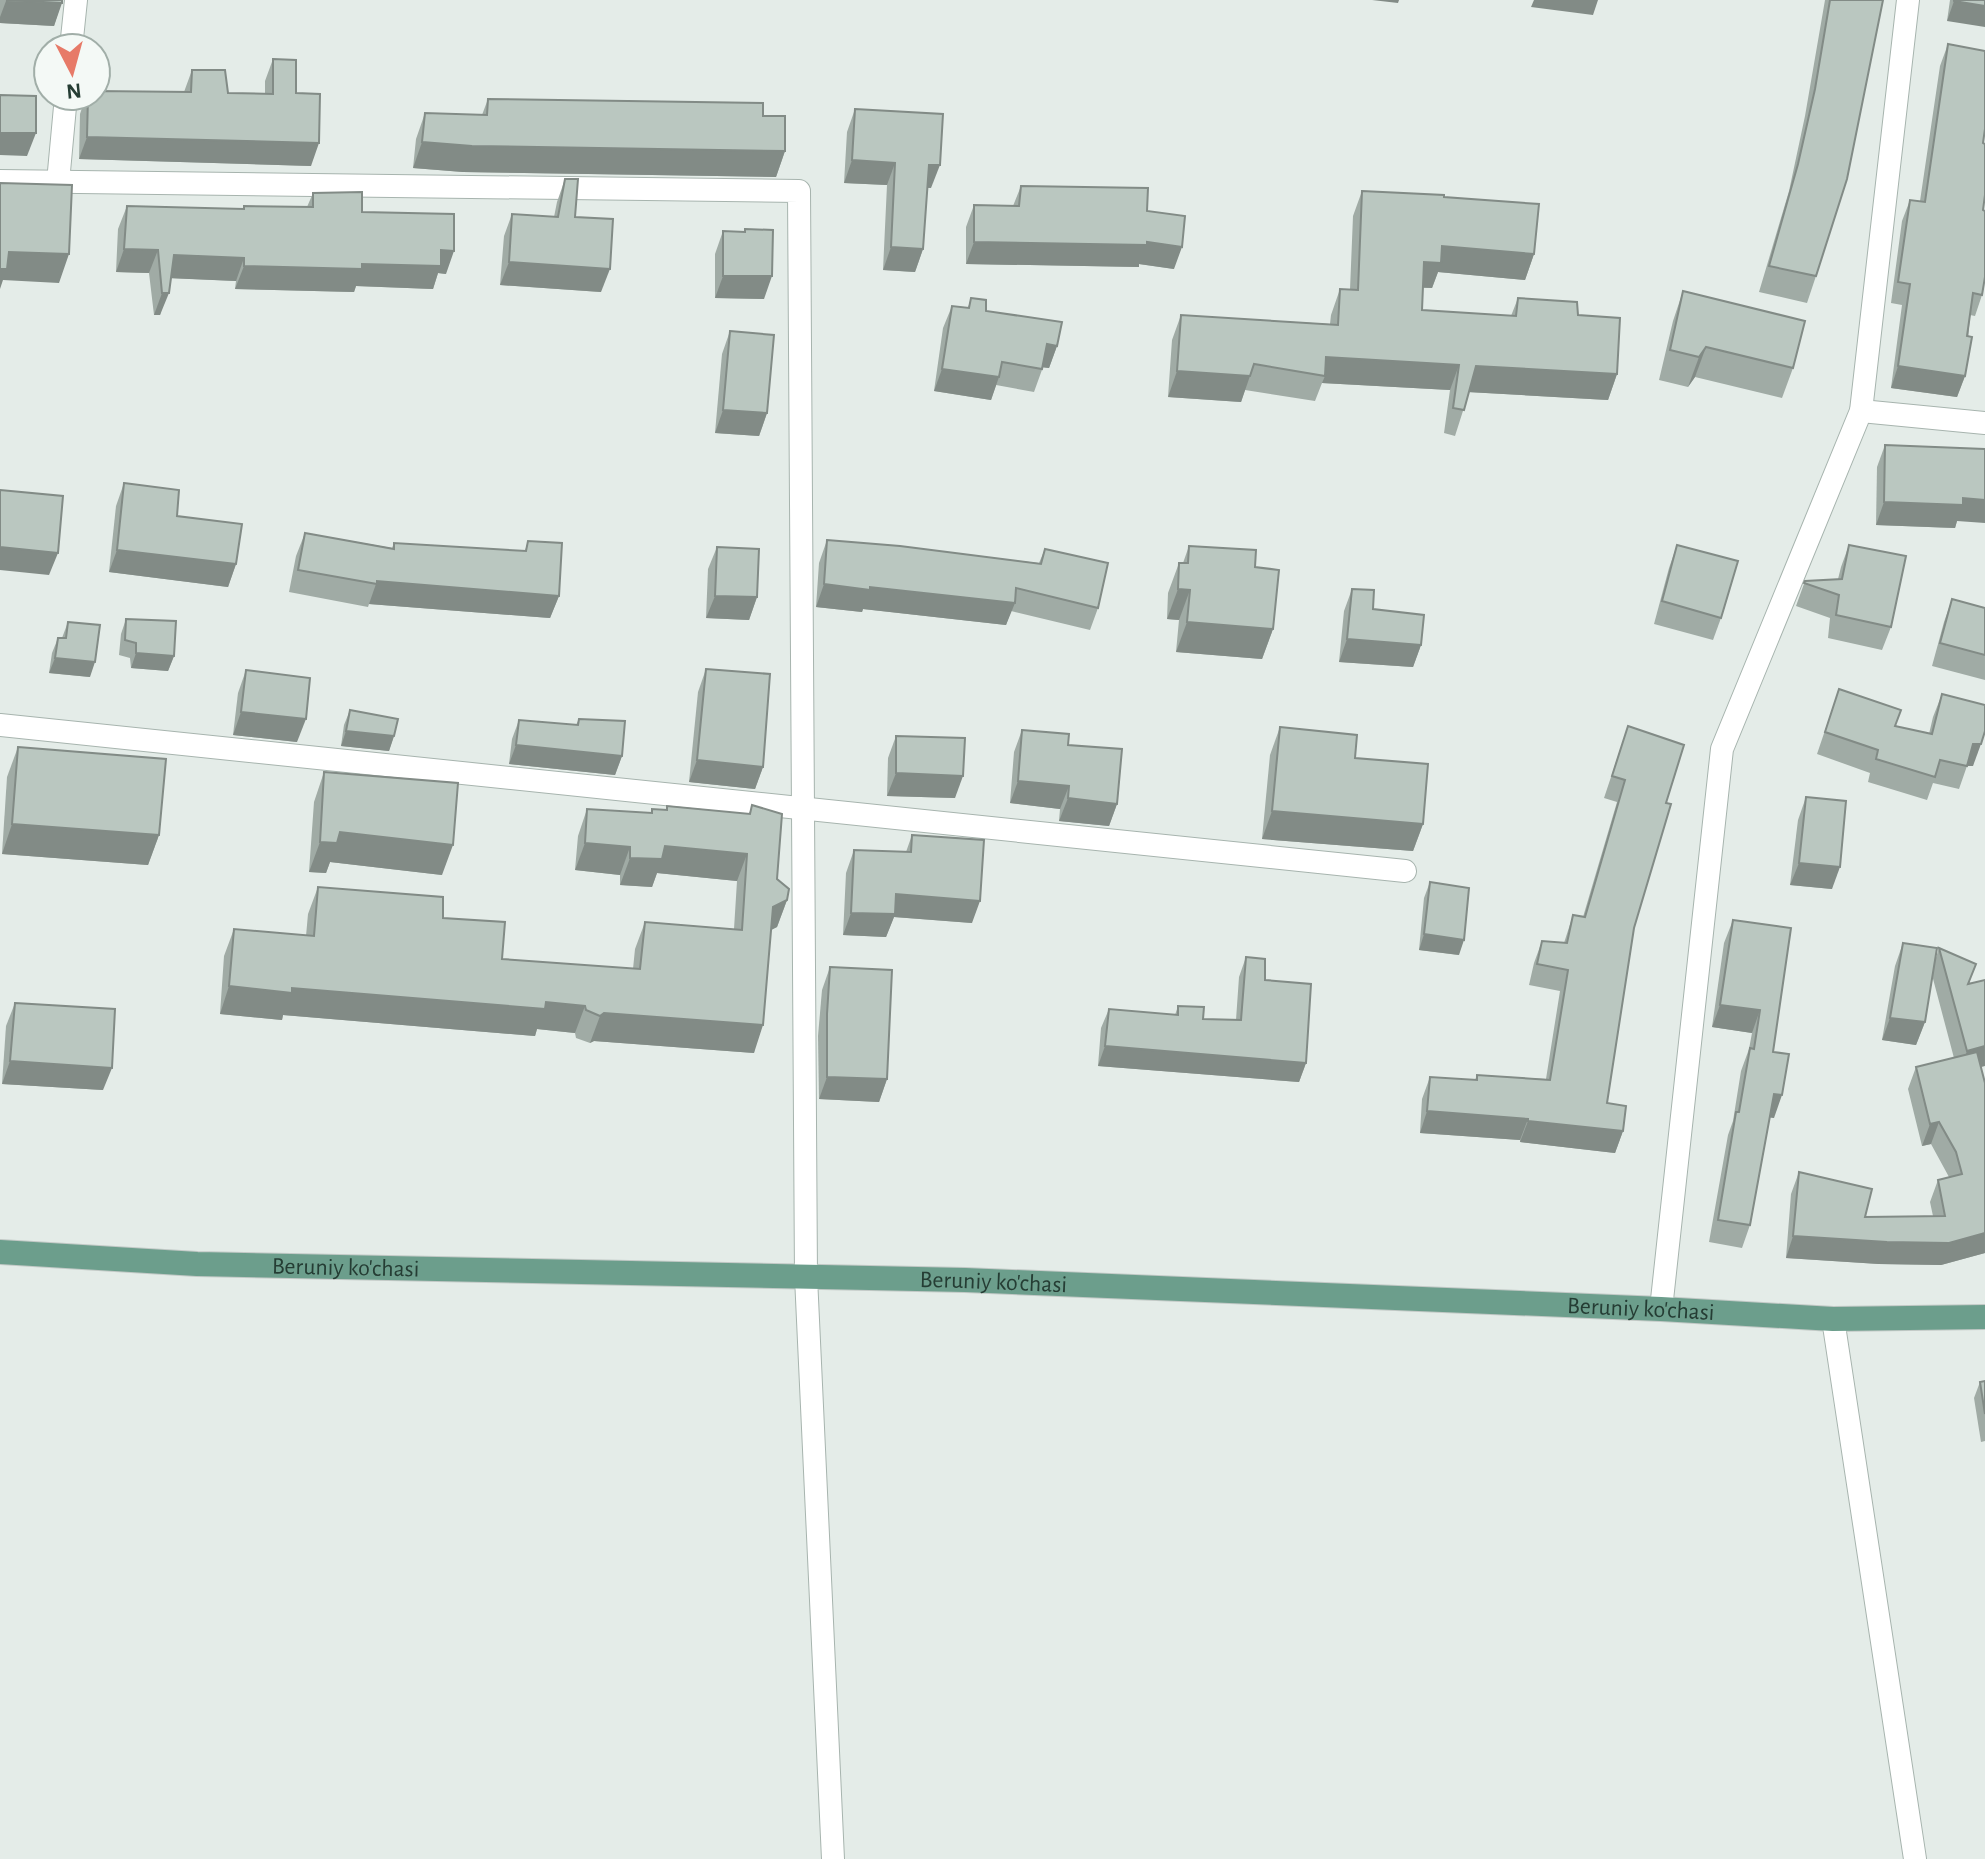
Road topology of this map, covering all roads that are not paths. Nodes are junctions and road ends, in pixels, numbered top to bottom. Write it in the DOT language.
graph roads {
  1 [pos="76,0"];
  2 [pos="1908,0"];
  3 [pos="73,32"];
  4 [pos="65,112"];
  5 [pos="0,181"];
  6 [pos="58,182"];
  7 [pos="1861,411"];
  8 [pos="1985,423"];
  9 [pos="0,725"];
  10 [pos="803,807"];
  11 [pos="1405,871"];
  12 [pos="0,1252"];
  13 [pos="806,1277"];
  14 [pos="1661,1309"];
  15 [pos="1985,1317"];
  16 [pos="1833,1319"];
  17 [pos="833,1859"];
  18 [pos="1915,1859"];
  1 -- 3 [label="street"];
  2 -- 7 [label="street"];
  4 -- 6 [label="street"];
  5 -- 6 [label="street"];
  6 -- 10 [label="street"];
  7 -- 8 [label="street"];
  7 -- 14 [label="street"];
  9 -- 10 [label="street"];
  10 -- 11 [label="street"];
  10 -- 13 [label="street"];
  12 -- 13 [label="main road, Beruniy ko'chasi"];
  13 -- 14 [label="main road, Beruniy ko'chasi"];
  13 -- 17 [label="street"];
  14 -- 16 [label="main road, Beruniy ko'chasi"];
  15 -- 16 [label="main road, Beruniy ko'chasi"];
  16 -- 18 [label="street"];
}
